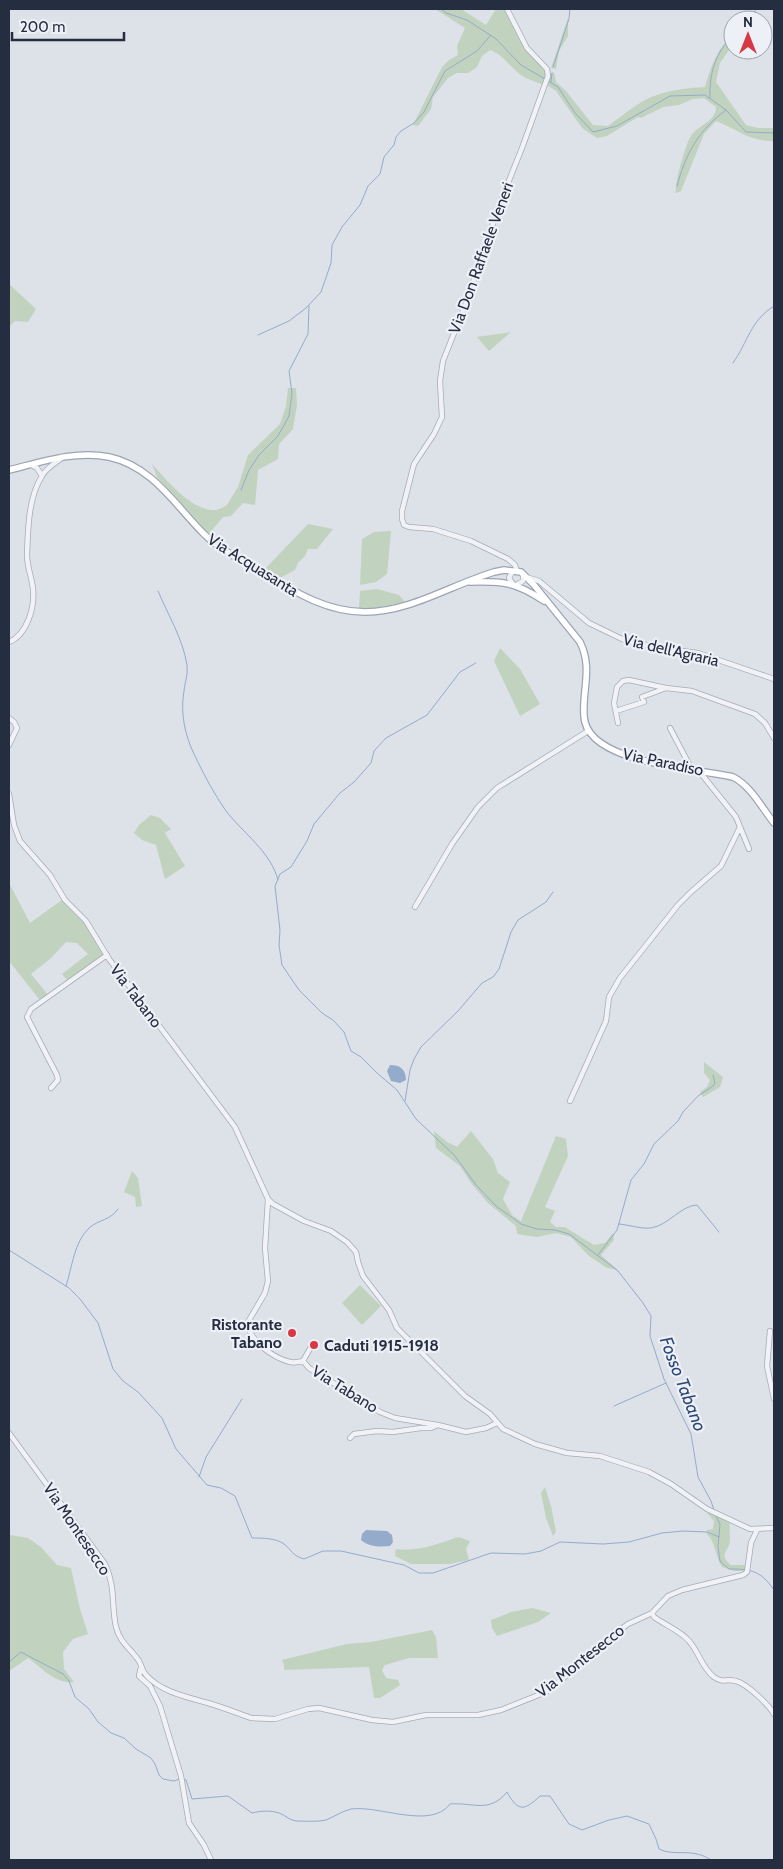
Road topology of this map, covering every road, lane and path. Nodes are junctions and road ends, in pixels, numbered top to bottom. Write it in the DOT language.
graph roads {
  1 [pos="506,9"];
  2 [pos="62,458"];
  3 [pos="44,462"];
  4 [pos="31,465"];
  5 [pos="9,470"];
  6 [pos="43,473"];
  7 [pos="516,571"];
  8 [pos="524,575"];
  9 [pos="467,582"];
  10 [pos="514,584"];
  11 [pos="548,603"];
  12 [pos="9,642"];
  13 [pos="774,679"];
  14 [pos="666,688"];
  15 [pos="616,711"];
  16 [pos="9,718"];
  17 [pos="618,723"];
  18 [pos="670,728"];
  19 [pos="588,731"];
  20 [pos="774,738"];
  21 [pos="9,745"];
  22 [pos="691,768"];
  23 [pos="699,770"];
  24 [pos="9,794"];
  25 [pos="771,814"];
  26 [pos="774,824"];
  27 [pos="740,827"];
  28 [pos="748,849"];
  29 [pos="415,907"];
  30 [pos="107,955"];
  31 [pos="51,1088"];
  32 [pos="570,1101"];
  33 [pos="268,1199"];
  34 [pos="770,1331"];
  35 [pos="311,1347"];
  36 [pos="303,1361"];
  37 [pos="357,1391"];
  38 [pos="354,1396"];
  39 [pos="774,1399"];
  40 [pos="497,1424"];
  41 [pos="438,1425"];
  42 [pos="9,1433"];
  43 [pos="350,1438"];
  44 [pos="774,1528"];
  45 [pos="757,1530"];
  46 [pos="652,1614"];
  47 [pos="141,1666"];
  48 [pos="774,1714"];
  49 [pos="212,1860"];
  1 -- 7 [label="street, Via Don Raffaele Veneri"];
  2 -- 3 [label="main road, Via Acquasanta"];
  2 -- 6 [label="street"];
  2 -- 9 [label="main road, Via Acquasanta"];
  3 -- 4 [label="main road, Via Acquasanta"];
  3 -- 6 [label="street"];
  4 -- 5 [label="main road, Via Acquasanta"];
  4 -- 6 [label="street"];
  6 -- 12 [label="street"];
  7 -- 8 [label="main road"];
  7 -- 9 [label="main road, Via Acquasanta"];
  7 -- 10 [label="street"];
  8 -- 10 [label="street"];
  8 -- 11 [label="main road"];
  8 -- 13 [label="street, Via dell'Agraria"];
  9 -- 10 [label="main road, Via Acquasanta"];
  10 -- 11 [label="main road"];
  11 -- 19 [label="main road"];
  14 -- 15 [label="street"];
  14 -- 15 [label="street"];
  14 -- 20 [label="street"];
  15 -- 17 [label="street"];
  16 -- 21 [label="street"];
  18 -- 22 [label="street"];
  19 -- 22 [label="main road, Via Paradiso"];
  19 -- 29 [label="street"];
  22 -- 23 [label="main road, Via Paradiso"];
  23 -- 25 [label="main road, Via Paradiso"];
  23 -- 27 [label="street"];
  24 -- 30 [label="street, Via Tabano"];
  25 -- 26 [label="main road, Via Paradiso"];
  27 -- 28 [label="street"];
  27 -- 32 [label="street"];
  30 -- 31 [label="street"];
  30 -- 33 [label="street, Via Tabano"];
  33 -- 36 [label="street, Via Tabano"];
  33 -- 40 [label="street"];
  34 -- 39 [label="street"];
  35 -- 36 [label="street"];
  36 -- 38 [label="street, Via Tabano"];
  37 -- 38 [label="street"];
  38 -- 41 [label="street, Via Tabano"];
  40 -- 41 [label="street, Via Tabano"];
  40 -- 45 [label="street"];
  41 -- 43 [label="street"];
  42 -- 47 [label="street, Via Montesecco"];
  44 -- 45 [label="street"];
  45 -- 46 [label="street, Via Montesecco"];
  46 -- 47 [label="street, Via Montesecco"];
  46 -- 48 [label="street"];
  47 -- 49 [label="street"];
}
